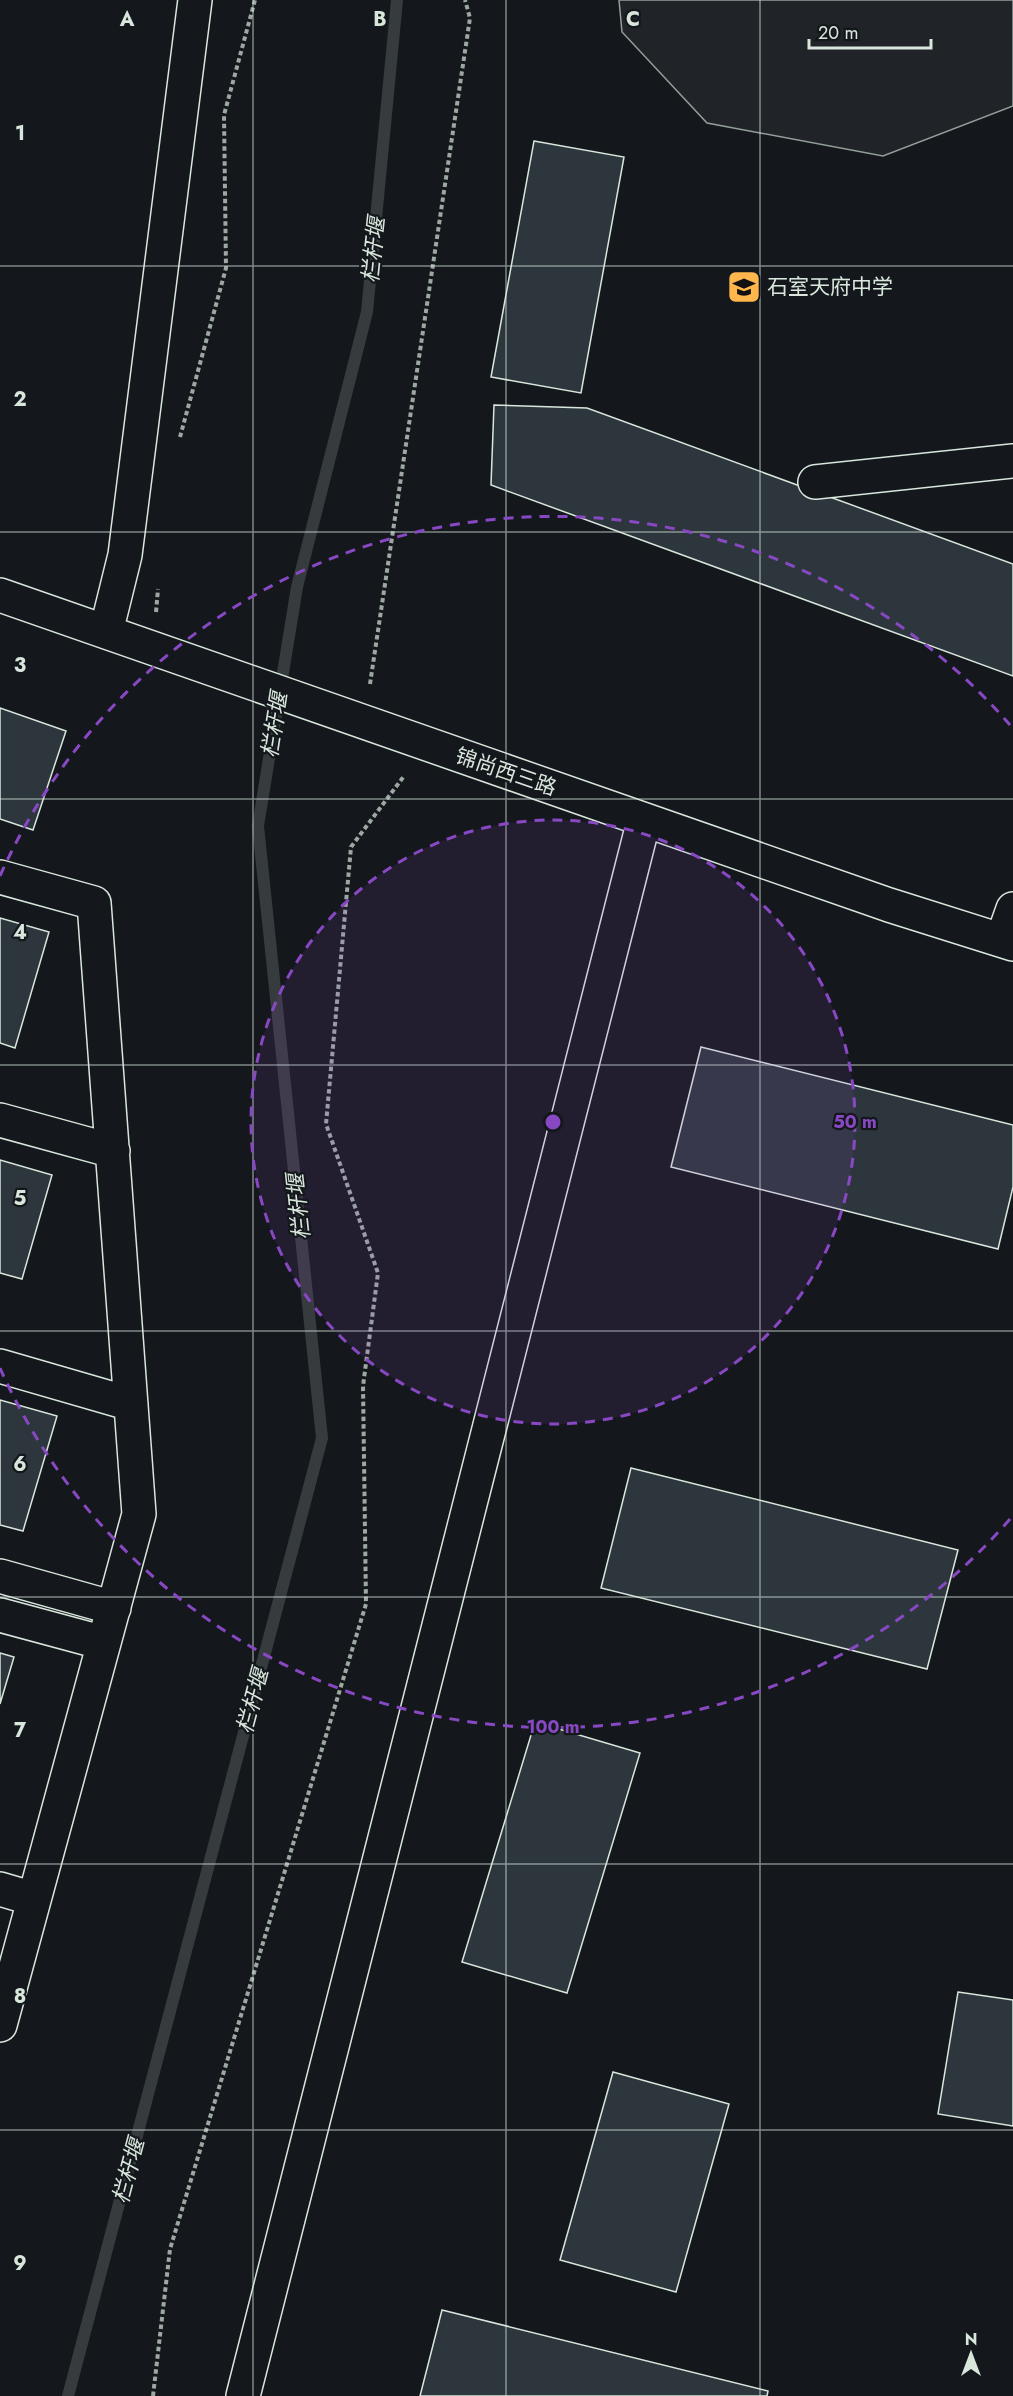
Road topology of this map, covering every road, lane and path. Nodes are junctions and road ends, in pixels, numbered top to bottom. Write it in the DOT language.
graph roads {
  1 [pos="195,0"];
  2 [pos="255,0"];
  3 [pos="465,0"];
  4 [pos="179,441"];
  5 [pos="1013,461"];
  6 [pos="815,482"];
  7 [pos="159,579"];
  8 [pos="0,595"];
  9 [pos="106,632"];
  10 [pos="152,648"];
  11 [pos="364,722"];
  12 [pos="428,745"];
  13 [pos="644,820"];
  14 [pos="0,877"];
  15 [pos="1013,909"];
  16 [pos="1008,942"];
  17 [pos="0,1120"];
  18 [pos="113,1151"];
  19 [pos="0,1366"];
  20 [pos="131,1404"];
  21 [pos="0,1576"];
  22 [pos="114,1608"];
  23 [pos="0,1615"];
  24 [pos="104,1643"];
  25 [pos="0,1889"];
  26 [pos="34,1899"];
  27 [pos="0,2025"];
  28 [pos="153,2396"];
  29 [pos="243,2396"];
  1 -- 9 [label="street"];
  2 -- 4 [label="path"];
  3 -- 11 [label="path"];
  5 -- 6 [label="street"];
  7 -- 10 [label="path"];
  8 -- 9 [label="street, 锦尚西三路"];
  9 -- 10 [label="street, 锦尚西三路"];
  10 -- 11 [label="street, 锦尚西三路"];
  11 -- 12 [label="street, 锦尚西三路"];
  12 -- 13 [label="street, 锦尚西三路"];
  12 -- 28 [label="path"];
  13 -- 16 [label="street, 锦尚西三路"];
  13 -- 29 [label="street"];
  14 -- 18 [label="street"];
  15 -- 16 [label="street"];
  17 -- 18 [label="street"];
  18 -- 20 [label="street"];
  19 -- 20 [label="street"];
  20 -- 22 [label="street"];
  21 -- 22 [label="street"];
  22 -- 24 [label="street"];
  23 -- 24 [label="street"];
  24 -- 26 [label="street"];
  25 -- 26 [label="street"];
  26 -- 27 [label="street"];
}
